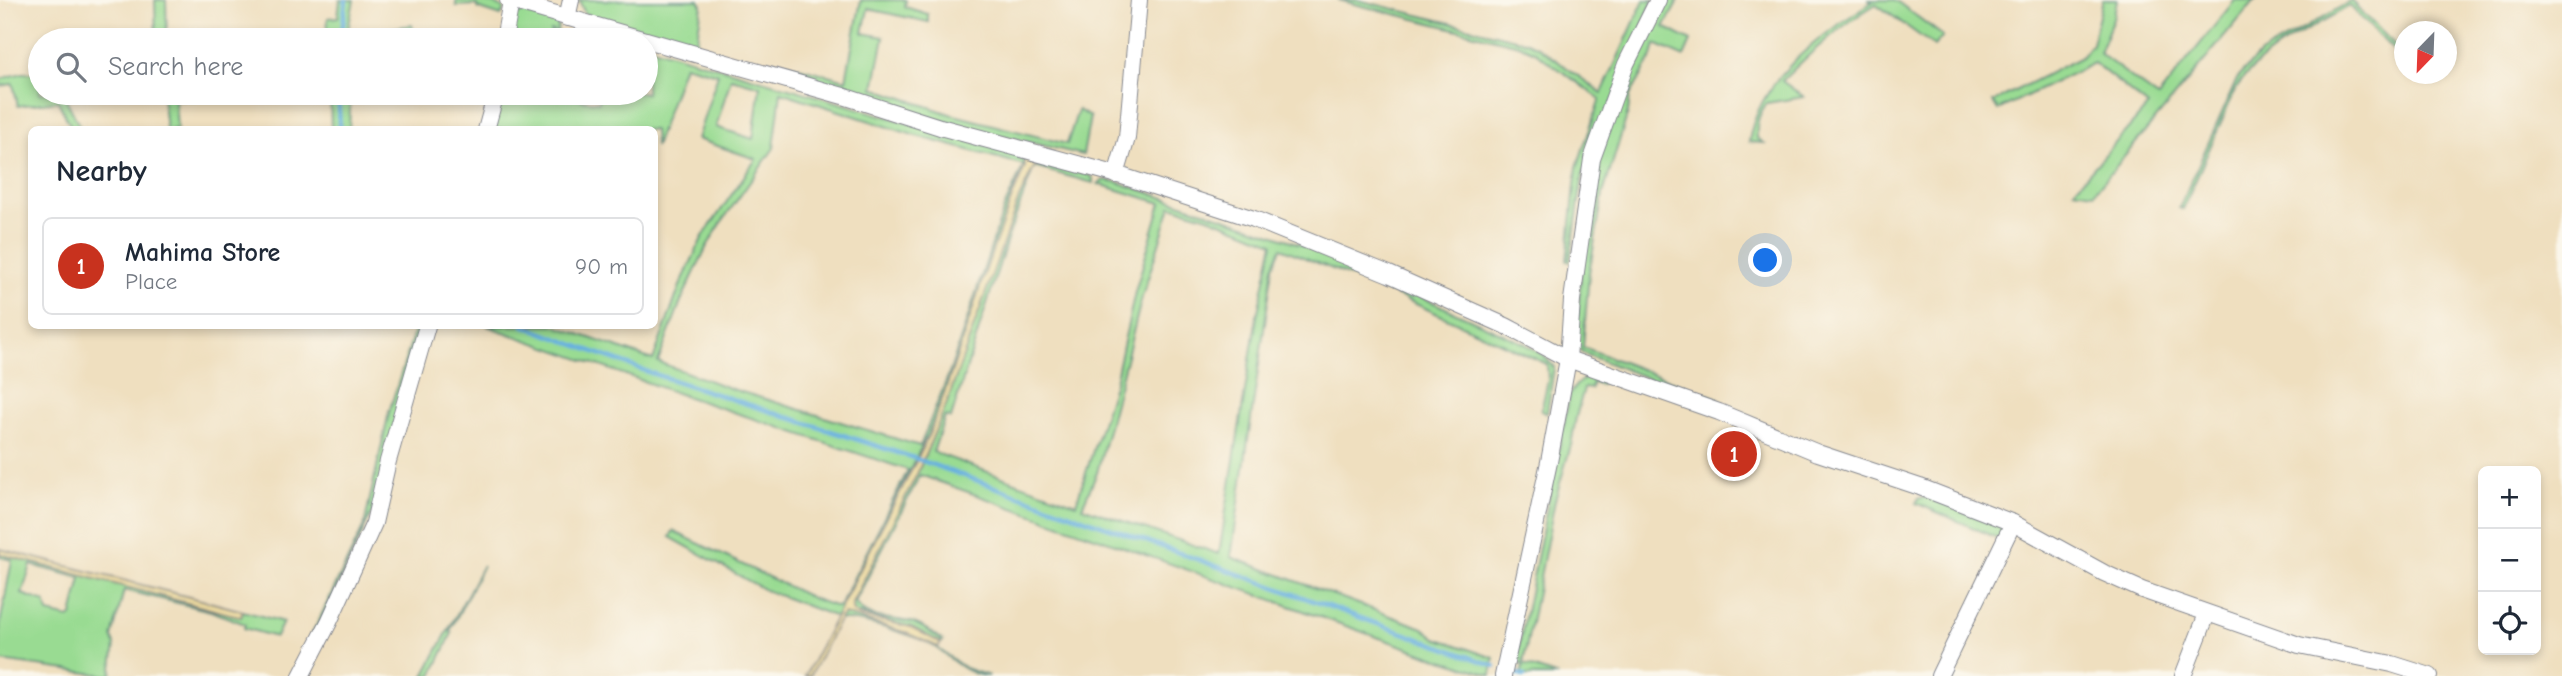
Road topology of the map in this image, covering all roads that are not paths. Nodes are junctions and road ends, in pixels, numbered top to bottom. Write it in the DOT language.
graph roads {
  1 [pos="572,0"];
  2 [pos="1139,0"];
  3 [pos="1658,0"];
  4 [pos="510,1"];
  5 [pos="567,18"];
  6 [pos="506,28"];
  7 [pos="603,28"];
  8 [pos="658,43"];
  9 [pos="493,105"];
  10 [pos="487,126"];
  11 [pos="1116,175"];
  12 [pos="426,329"];
  13 [pos="1567,359"];
  14 [pos="2012,523"];
  15 [pos="2207,614"];
  16 [pos="301,676"];
  17 [pos="1503,676"];
  18 [pos="1939,676"];
  19 [pos="2183,676"];
  20 [pos="2430,676"];
  1 -- 5 [label="street"];
  2 -- 11 [label="street"];
  3 -- 13 [label="street"];
  4 -- 5 [label="street"];
  4 -- 6 [label="street"];
  5 -- 7 [label="street"];
  8 -- 11 [label="street"];
  9 -- 10 [label="street"];
  11 -- 13 [label="street"];
  12 -- 16 [label="street"];
  13 -- 14 [label="street"];
  13 -- 17 [label="street"];
  14 -- 15 [label="street"];
  14 -- 18 [label="street"];
  15 -- 19 [label="street"];
  15 -- 20 [label="street"];
}
